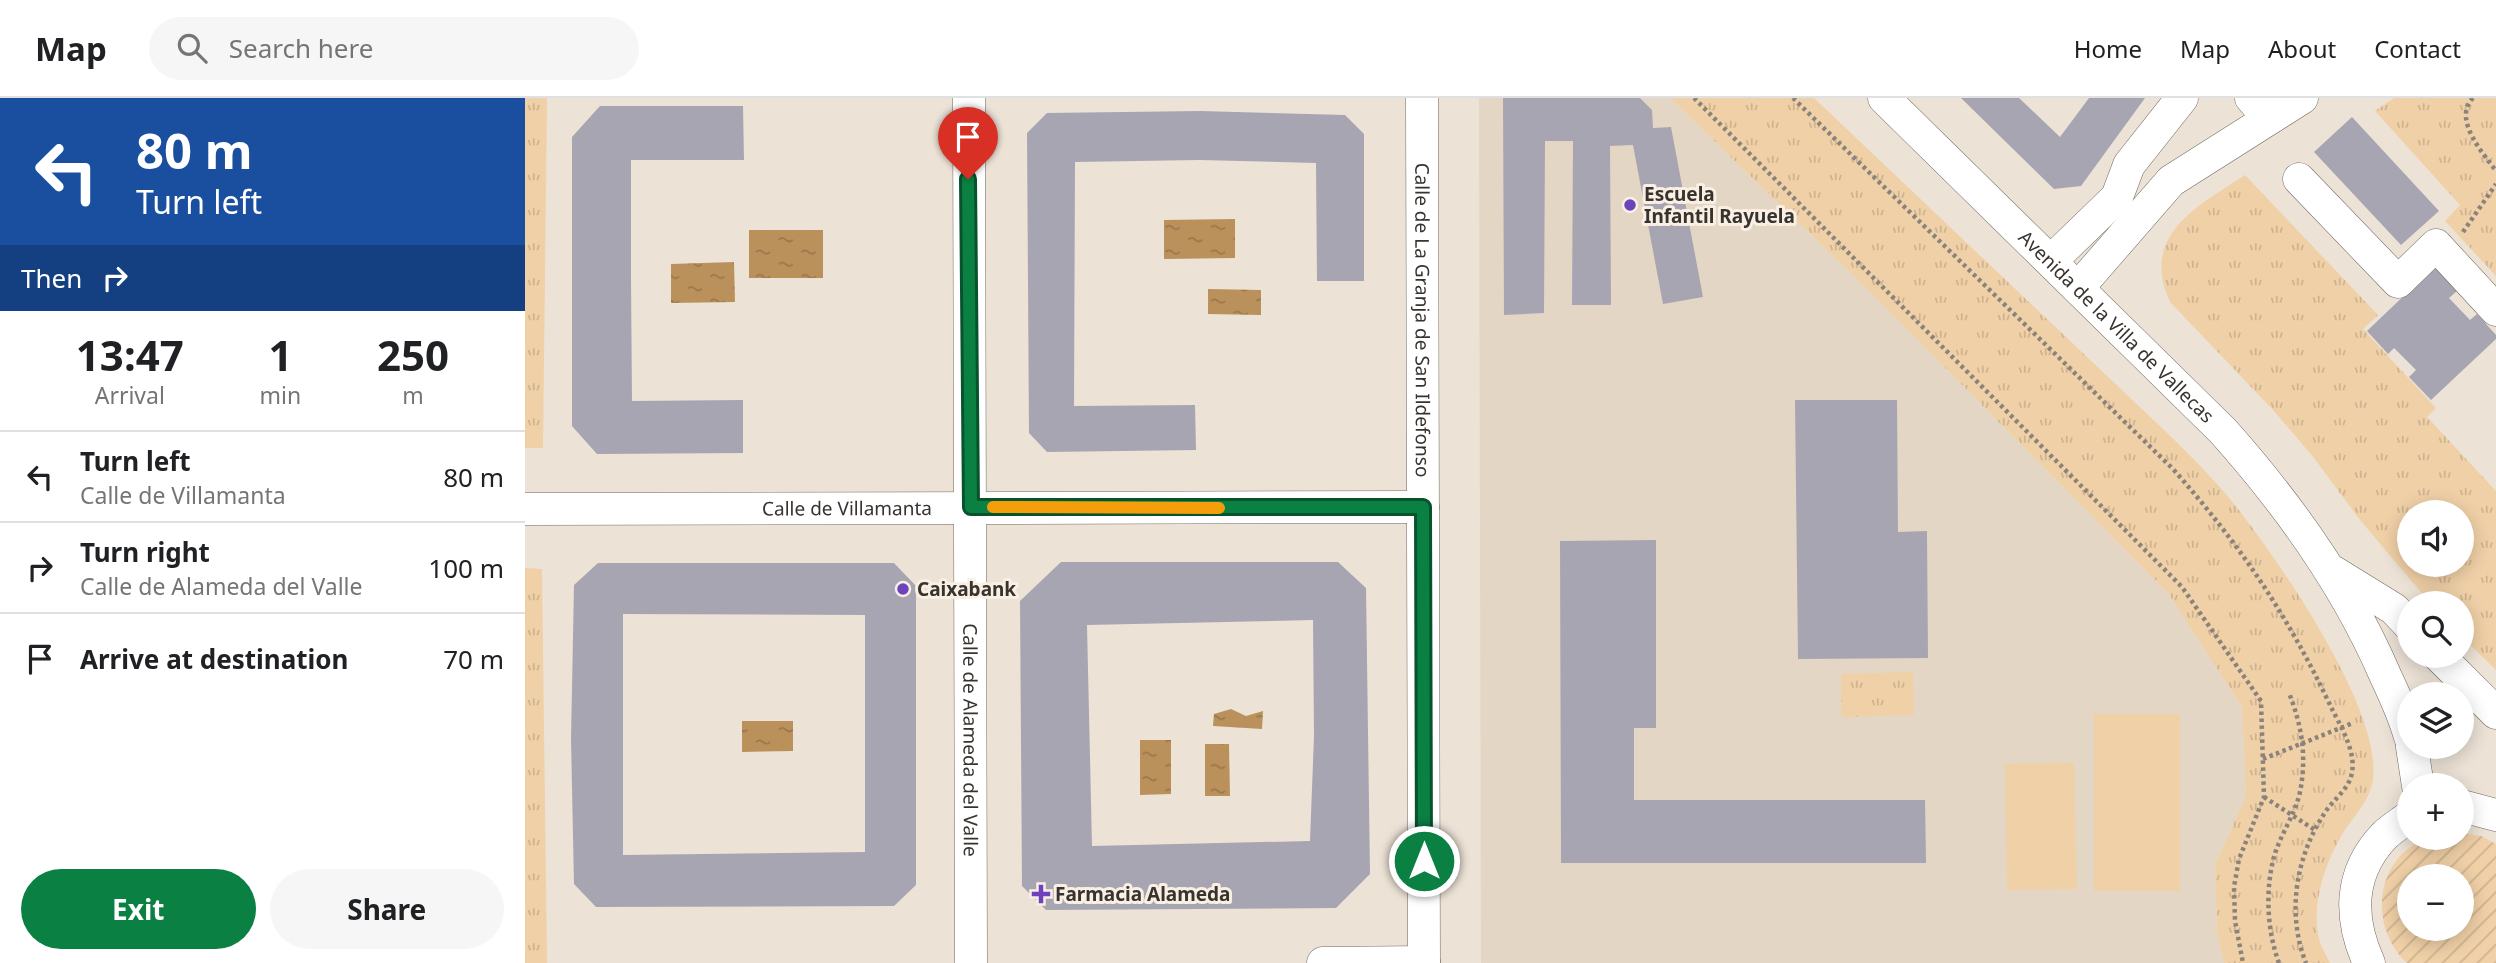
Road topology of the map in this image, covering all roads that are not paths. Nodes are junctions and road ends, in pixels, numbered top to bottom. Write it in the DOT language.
graph roads {
  1 [pos="969,98"];
  2 [pos="1422,98"];
  3 [pos="1884,98"];
  4 [pos="2182,98"];
  5 [pos="2302,98"];
  6 [pos="2262,107"];
  7 [pos="2299,179"];
  8 [pos="2171,181"];
  9 [pos="2117,197"];
  10 [pos="2050,261"];
  11 [pos="2078,288"];
  12 [pos="2496,310"];
  13 [pos="971,507"];
  14 [pos="1423,507"];
  15 [pos="525,509"];
  16 [pos="2329,569"];
  17 [pos="2397,612"];
  18 [pos="2451,668"];
  19 [pos="2397,705"];
  20 [pos="2496,713"];
  21 [pos="2474,809"];
  22 [pos="2496,815"];
  23 [pos="2397,826"];
  24 [pos="971,963"];
  25 [pos="1324,963"];
  26 [pos="1424,963"];
  27 [pos="2369,963"];
  1 -- 13 [label="street, Calle de Alameda del Valle"];
  2 -- 14 [label="street, Calle de La Granja de San Ildefonso"];
  3 -- 10 [label="street, Avenida de la Villa de Vallecas"];
  4 -- 9 [label="street"];
  5 -- 6 [label="street"];
  6 -- 8 [label="street"];
  7 -- 12 [label="street"];
  8 -- 9 [label="street"];
  8 -- 11 [label="street"];
  9 -- 10 [label="street"];
  10 -- 11 [label="street, Avenida de la Villa de Vallecas"];
  11 -- 16 [label="street, Avenida de la Villa de Vallecas"];
  13 -- 14 [label="street, Calle de Villamanta"];
  13 -- 15 [label="street, Calle de Villamanta"];
  13 -- 24 [label="street, Calle de Alameda del Valle"];
  14 -- 26 [label="street, Calle de La Granja de San Ildefonso"];
  16 -- 17 [label="street, Avenida de la Villa de Vallecas"];
  16 -- 19 [label="street, Avenida de la Villa de Vallecas"];
  18 -- 20 [label="street"];
  21 -- 22 [label="street"];
  23 -- 27 [label="street"];
  25 -- 26 [label="street"];
}
